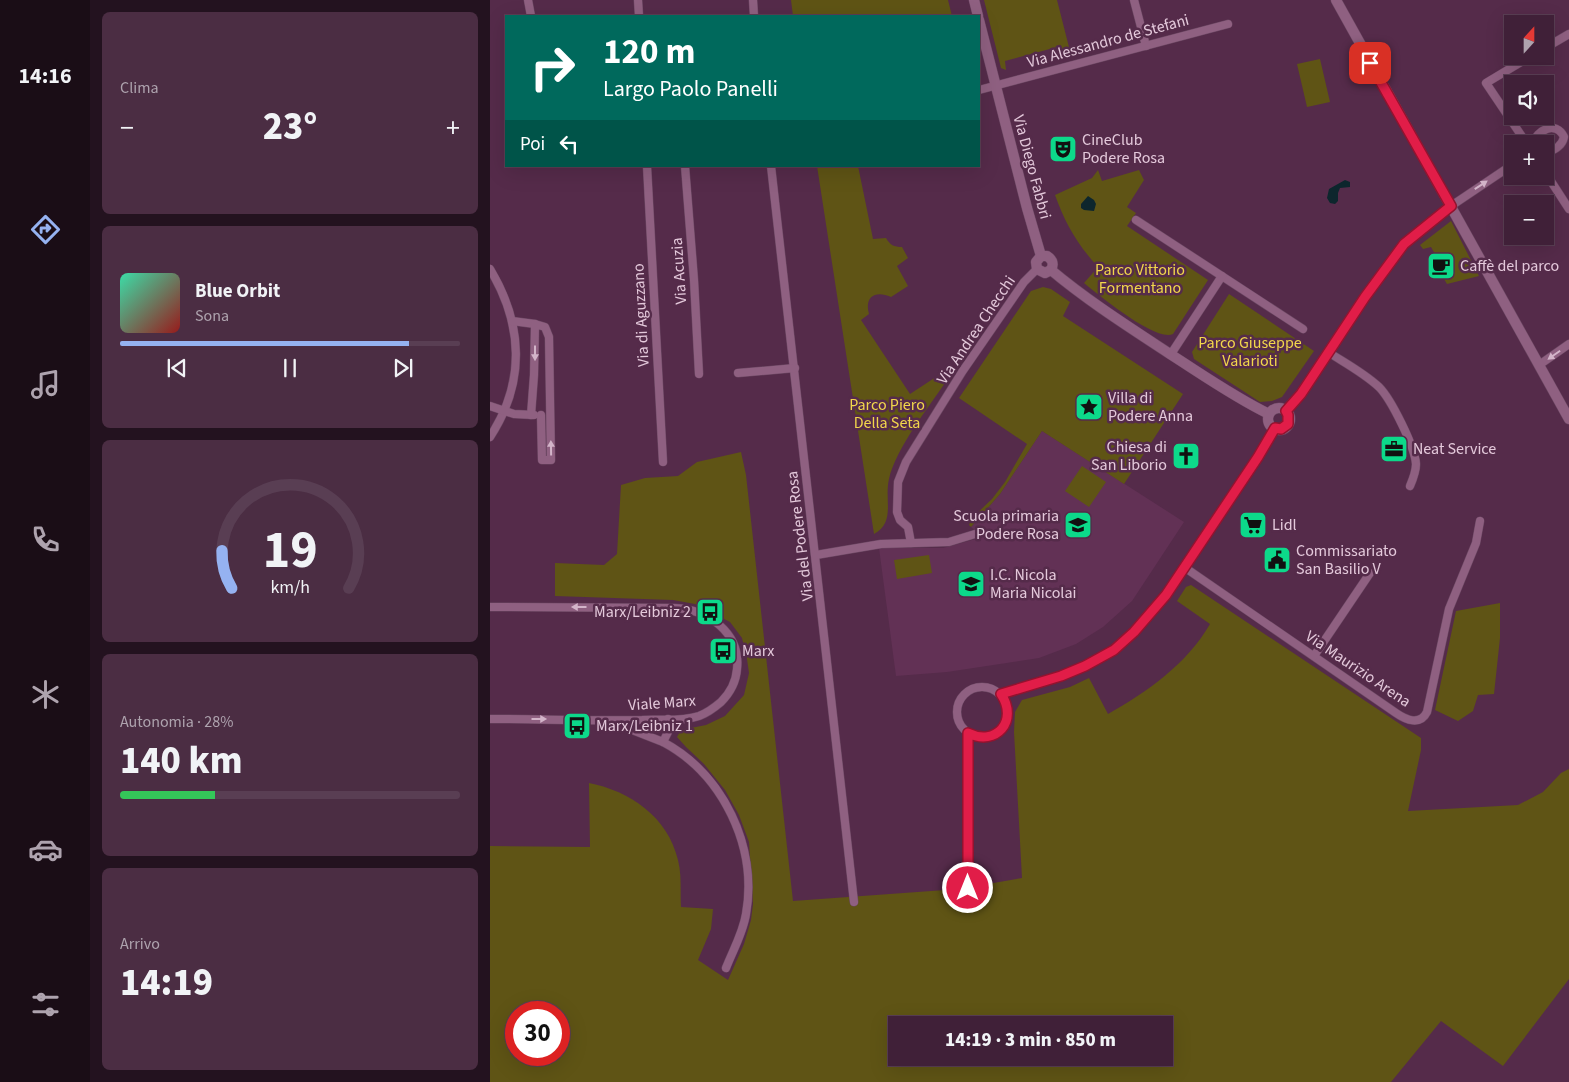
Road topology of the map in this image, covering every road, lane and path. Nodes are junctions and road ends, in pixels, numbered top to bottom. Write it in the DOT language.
graph roads {
  1 [pos="528,0"];
  2 [pos="638,0"];
  3 [pos="752,0"];
  4 [pos="974,0"];
  5 [pos="1134,0"];
  6 [pos="1336,0"];
  7 [pos="531,15"];
  8 [pos="639,15"];
  9 [pos="754,15"];
  10 [pos="977,15"];
  11 [pos="1228,24"];
  12 [pos="980,26"];
  13 [pos="1569,34"];
  14 [pos="1554,43"];
  15 [pos="1146,46"];
  16 [pos="1516,65"];
  17 [pos="995,85"];
  18 [pos="980,90"];
  19 [pos="1569,127"];
  20 [pos="1561,132"];
  21 [pos="1521,135"];
  22 [pos="1538,135"];
  23 [pos="1554,150"];
  24 [pos="647,167"];
  25 [pos="685,167"];
  26 [pos="771,167"];
  27 [pos="1504,170"];
  28 [pos="1553,185"];
  29 [pos="1451,206"];
  30 [pos="1569,209"];
  31 [pos="1136,220"];
  32 [pos="1041,256"];
  33 [pos="490,269"];
  34 [pos="1037,269"];
  35 [pos="1051,270"];
  36 [pos="1222,276"];
  37 [pos="512,320"];
  38 [pos="534,324"];
  39 [pos="1303,329"];
  40 [pos="1569,344"];
  41 [pos="1328,352"];
  42 [pos="1172,354"];
  43 [pos="1539,365"];
  44 [pos="794,368"];
  45 [pos="738,373"];
  46 [pos="699,374"];
  47 [pos="490,406"];
  48 [pos="504,410"];
  49 [pos="1286,411"];
  50 [pos="1268,414"];
  51 [pos="531,415"];
  52 [pos="541,415"];
  53 [pos="551,416"];
  54 [pos="1569,419"];
  55 [pos="1275,428"];
  56 [pos="490,437"];
  57 [pos="663,462"];
  58 [pos="1410,486"];
  59 [pos="1480,521"];
  60 [pos="975,534"];
  61 [pos="911,543"];
  62 [pos="816,555"];
  63 [pos="1184,567"];
  64 [pos="1370,572"];
  65 [pos="490,607"];
  66 [pos="1314,656"];
  67 [pos="1001,694"];
  68 [pos="490,719"];
  69 [pos="668,719"];
  70 [pos="606,720"];
  71 [pos="968,733"];
  72 [pos="663,742"];
  73 [pos="968,888"];
  74 [pos="854,902"];
  75 [pos="726,968"];
  1 -- 7 [label="street"];
  2 -- 8 [label="street"];
  3 -- 9 [label="street"];
  4 -- 10 [label="street, Via Diego Fabbri"];
  5 -- 15 [label="street"];
  6 -- 29 [label="street"];
  11 -- 15 [label="street, Via Alessandro de Stefani"];
  12 -- 17 [label="street, Via Diego Fabbri"];
  13 -- 14 [label="street"];
  15 -- 17 [label="street, Via Alessandro de Stefani"];
  16 -- 21 [label="street"];
  17 -- 18 [label="street"];
  17 -- 32 [label="street, Via Diego Fabbri"];
  19 -- 20 [label="street"];
  20 -- 22 [label="street"];
  20 -- 23 [label="street"];
  24 -- 57 [label="street, Via di Aguzzano"];
  25 -- 46 [label="street, Via Acuzia"];
  26 -- 44 [label="street, Via del Podere Rosa"];
  29 -- 27 [label="street, one-way"];
  28 -- 30 [label="street"];
  29 -- 41 [label="street"];
  29 -- 43 [label="street"];
  31 -- 36 [label="street"];
  32 -- 34 [label="street"];
  32 -- 35 [label="street"];
  33 -- 37 [label="street"];
  34 -- 35 [label="street"];
  34 -- 61 [label="street, Via Andrea Checchi"];
  35 -- 42 [label="street"];
  36 -- 39 [label="street"];
  36 -- 42 [label="street"];
  37 -- 38 [label="street"];
  37 -- 48 [label="street"];
  38 -- 51 [label="street, one-way"];
  38 -- 53 [label="street"];
  40 -- 43 [label="street, one-way"];
  41 -- 49 [label="street"];
  41 -- 58 [label="street"];
  42 -- 50 [label="street"];
  43 -- 54 [label="street"];
  44 -- 45 [label="street"];
  44 -- 62 [label="street, Via del Podere Rosa"];
  47 -- 48 [label="street"];
  48 -- 51 [label="street"];
  48 -- 56 [label="street"];
  49 -- 50 [label="street"];
  49 -- 55 [label="street"];
  50 -- 55 [label="street"];
  51 -- 52 [label="street"];
  52 -- 53 [label="street"];
  52 -- 53 [label="street, one-way"];
  55 -- 63 [label="street"];
  59 -- 66 [label="street, Via Maurizio Arena"];
  60 -- 61 [label="street"];
  61 -- 62 [label="street"];
  62 -- 74 [label="street, Via del Podere Rosa"];
  63 -- 66 [label="street, Via Maurizio Arena"];
  63 -- 67 [label="street"];
  64 -- 66 [label="street"];
  69 -- 65 [label="street, Viale Marx, one-way"];
  67 -- 71 [label="street"];
  67 -- 71 [label="street"];
  68 -- 70 [label="street, Viale Marx, one-way"];
  69 -- 70 [label="street, Viale Marx"];
  69 -- 72 [label="street"];
  70 -- 72 [label="street"];
  71 -- 73 [label="street"];
  72 -- 75 [label="street"];
}
